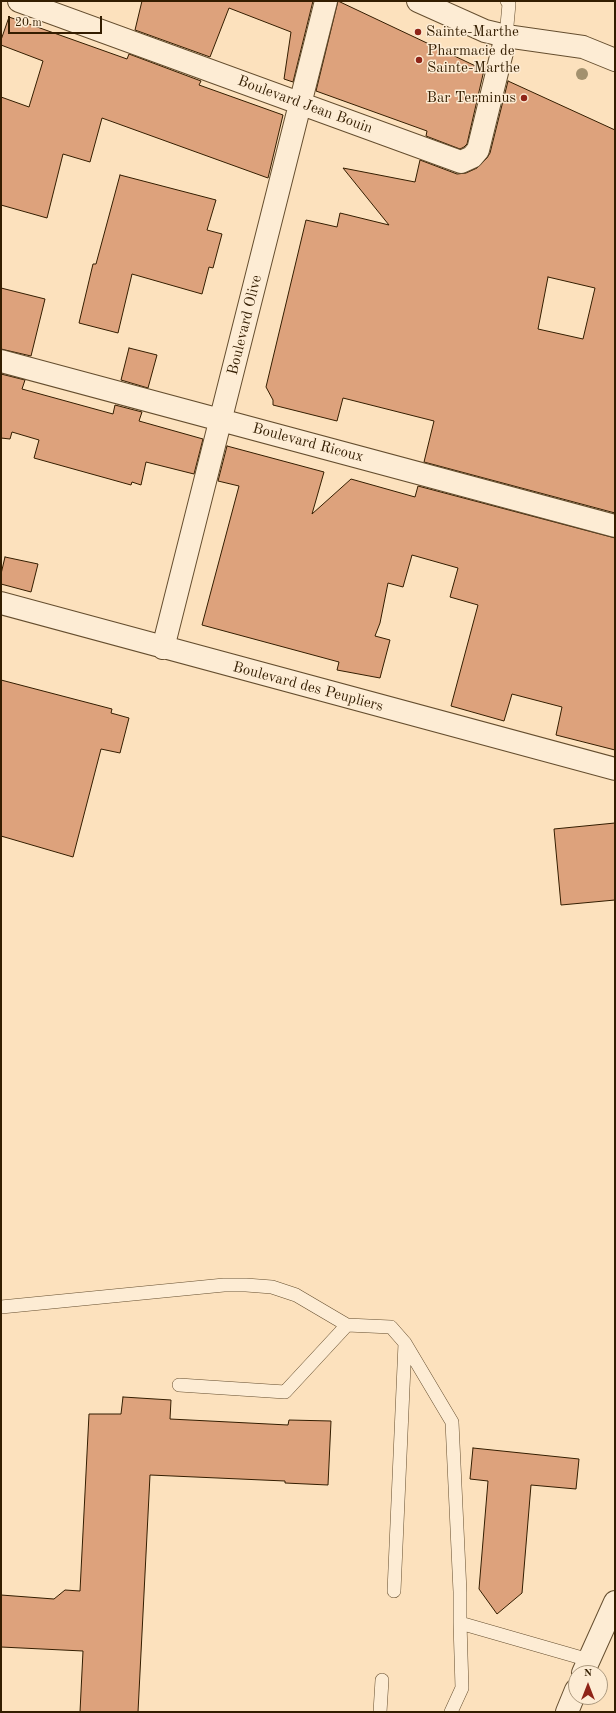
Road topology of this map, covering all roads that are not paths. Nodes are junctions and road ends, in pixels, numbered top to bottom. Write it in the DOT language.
graph roads {
  1 [pos="20,1"];
  2 [pos="326,1"];
  3 [pos="418,1"];
  4 [pos="507,1"];
  5 [pos="506,36"];
  6 [pos="615,60"];
  7 [pos="300,103"];
  8 [pos="1,361"];
  9 [pos="222,420"];
  10 [pos="615,526"];
  11 [pos="1,604"];
  12 [pos="163,648"];
  13 [pos="615,769"];
  14 [pos="1,1307"];
  15 [pos="346,1324"];
  16 [pos="405,1343"];
  17 [pos="179,1385"];
  18 [pos="394,1591"];
  19 [pos="615,1602"];
  20 [pos="460,1623"];
  21 [pos="580,1665"];
  22 [pos="587,1665"];
  23 [pos="382,1680"];
  24 [pos="380,1712"];
  25 [pos="451,1712"];
  1 -- 7 [label="street, Boulevard Jean Bouin"];
  2 -- 7 [label="street, Boulevard Olive"];
  3 -- 5 [label="street"];
  4 -- 5 [label="lane"];
  5 -- 6 [label="street"];
  5 -- 7 [label="street, Boulevard Jean Bouin"];
  7 -- 9 [label="street, Boulevard Olive"];
  8 -- 9 [label="street, Boulevard Ricoux"];
  9 -- 10 [label="street, Boulevard Ricoux"];
  9 -- 12 [label="street, Boulevard Olive"];
  11 -- 12 [label="street, Boulevard des Peupliers"];
  12 -- 13 [label="street, Boulevard des Peupliers"];
  14 -- 15 [label="lane"];
  15 -- 16 [label="lane"];
  15 -- 17 [label="lane"];
  16 -- 18 [label="lane"];
  16 -- 20 [label="lane"];
  19 -- 22 [label="street"];
  20 -- 21 [label="lane"];
  20 -- 25 [label="lane"];
  23 -- 24 [label="lane"];
}
